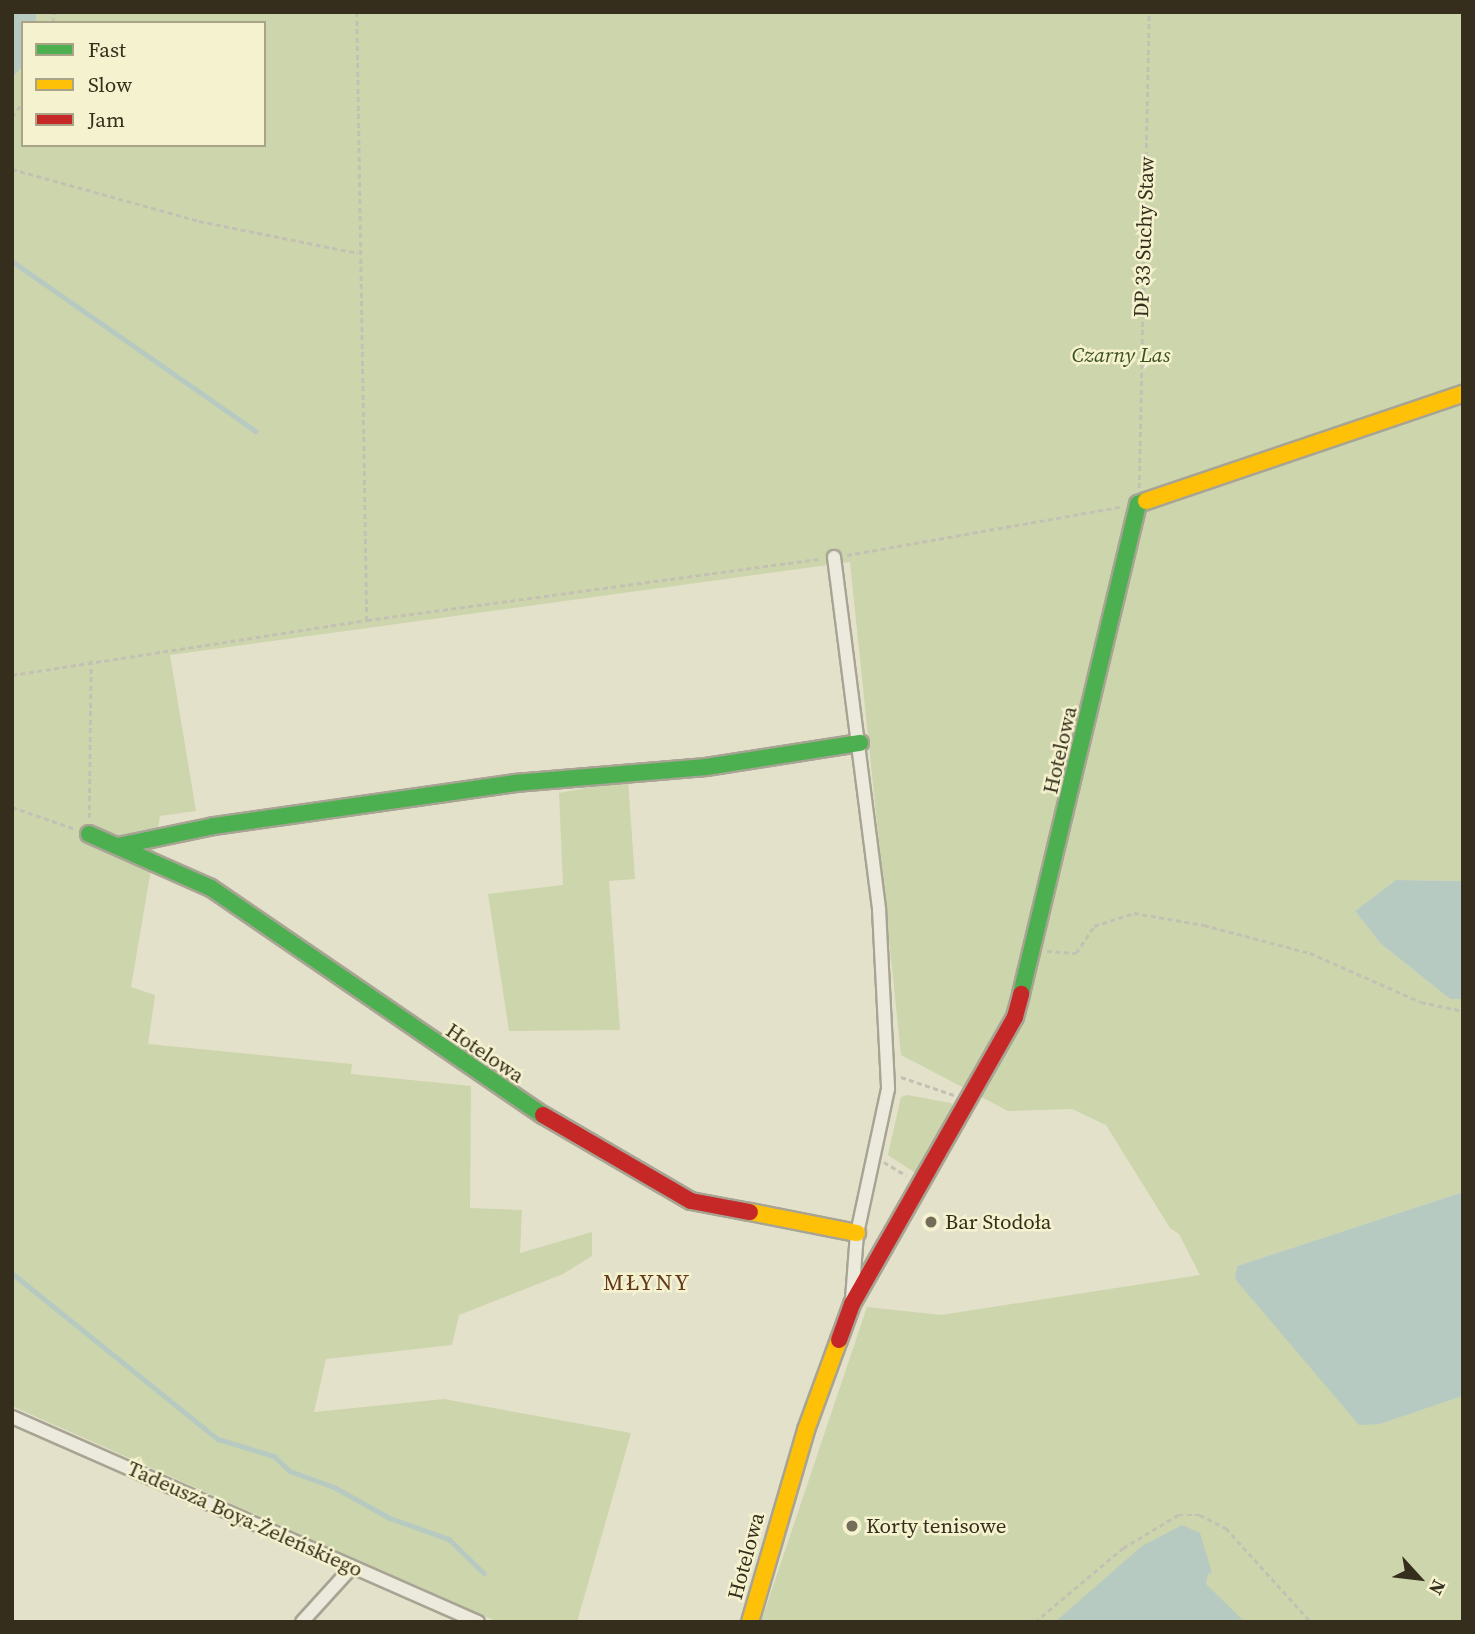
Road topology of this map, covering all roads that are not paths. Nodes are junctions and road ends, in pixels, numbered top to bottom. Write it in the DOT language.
graph roads {
  1 [pos="1463,394"];
  2 [pos="834,557"];
  3 [pos="860,743"];
  4 [pos="89,834"];
  5 [pos="118,846"];
  6 [pos="857,1233"];
  7 [pos="852,1304"];
  8 [pos="12,1418"];
  9 [pos="352,1567"];
  10 [pos="302,1622"];
  11 [pos="478,1622"];
  12 [pos="750,1622"];
  1 -- 7 [label="street, Hotelowa"];
  2 -- 3 [label="street, Hotelowa"];
  3 -- 5 [label="street"];
  3 -- 6 [label="street, Hotelowa"];
  4 -- 5 [label="street, Hotelowa"];
  5 -- 6 [label="street, Hotelowa"];
  6 -- 7 [label="street, Hotelowa"];
  7 -- 12 [label="street, Hotelowa"];
  8 -- 9 [label="street, Tadeusza Boya-Żeleńskiego"];
  9 -- 10 [label="street"];
  9 -- 11 [label="street, Tadeusza Boya-Żeleńskiego"];
}
